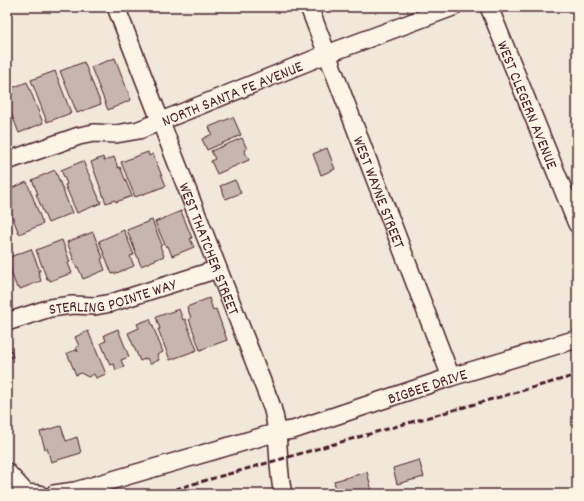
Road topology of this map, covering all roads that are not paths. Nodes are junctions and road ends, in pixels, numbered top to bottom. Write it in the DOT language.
graph roads {
  1 [pos="116,7"];
  2 [pos="309,7"];
  3 [pos="453,7"];
  4 [pos="489,7"];
  5 [pos="327,54"];
  6 [pos="160,121"];
  7 [pos="7,160"];
  8 [pos="577,224"];
  9 [pos="218,269"];
  10 [pos="7,322"];
  11 [pos="577,339"];
  12 [pos="451,377"];
  13 [pos="278,432"];
  14 [pos="7,472"];
  15 [pos="39,494"];
  16 [pos="54,494"];
  17 [pos="283,494"];
  1 -- 6 [label="street, WEST THATCHER STREET"];
  2 -- 5 [label="street, WEST WAYNE STREET"];
  3 -- 5 [label="street, NORTH SANTA FE AVENUE"];
  4 -- 8 [label="street, WEST CLEGERN AVENUE"];
  5 -- 6 [label="street, NORTH SANTA FE AVENUE"];
  5 -- 12 [label="street, WEST WAYNE STREET"];
  6 -- 7 [label="street, NORTH SANTA FE AVENUE"];
  6 -- 9 [label="street, WEST THATCHER STREET"];
  9 -- 10 [label="street, STERLING POINTE WAY"];
  9 -- 13 [label="street, WEST THATCHER STREET"];
  11 -- 12 [label="street, BIGBEE DRIVE"];
  12 -- 13 [label="street, BIGBEE DRIVE"];
  13 -- 16 [label="street, BIGBEE DRIVE"];
  13 -- 17 [label="street, WEST THATCHER STREET"];
  14 -- 15 [label="street"];
}
